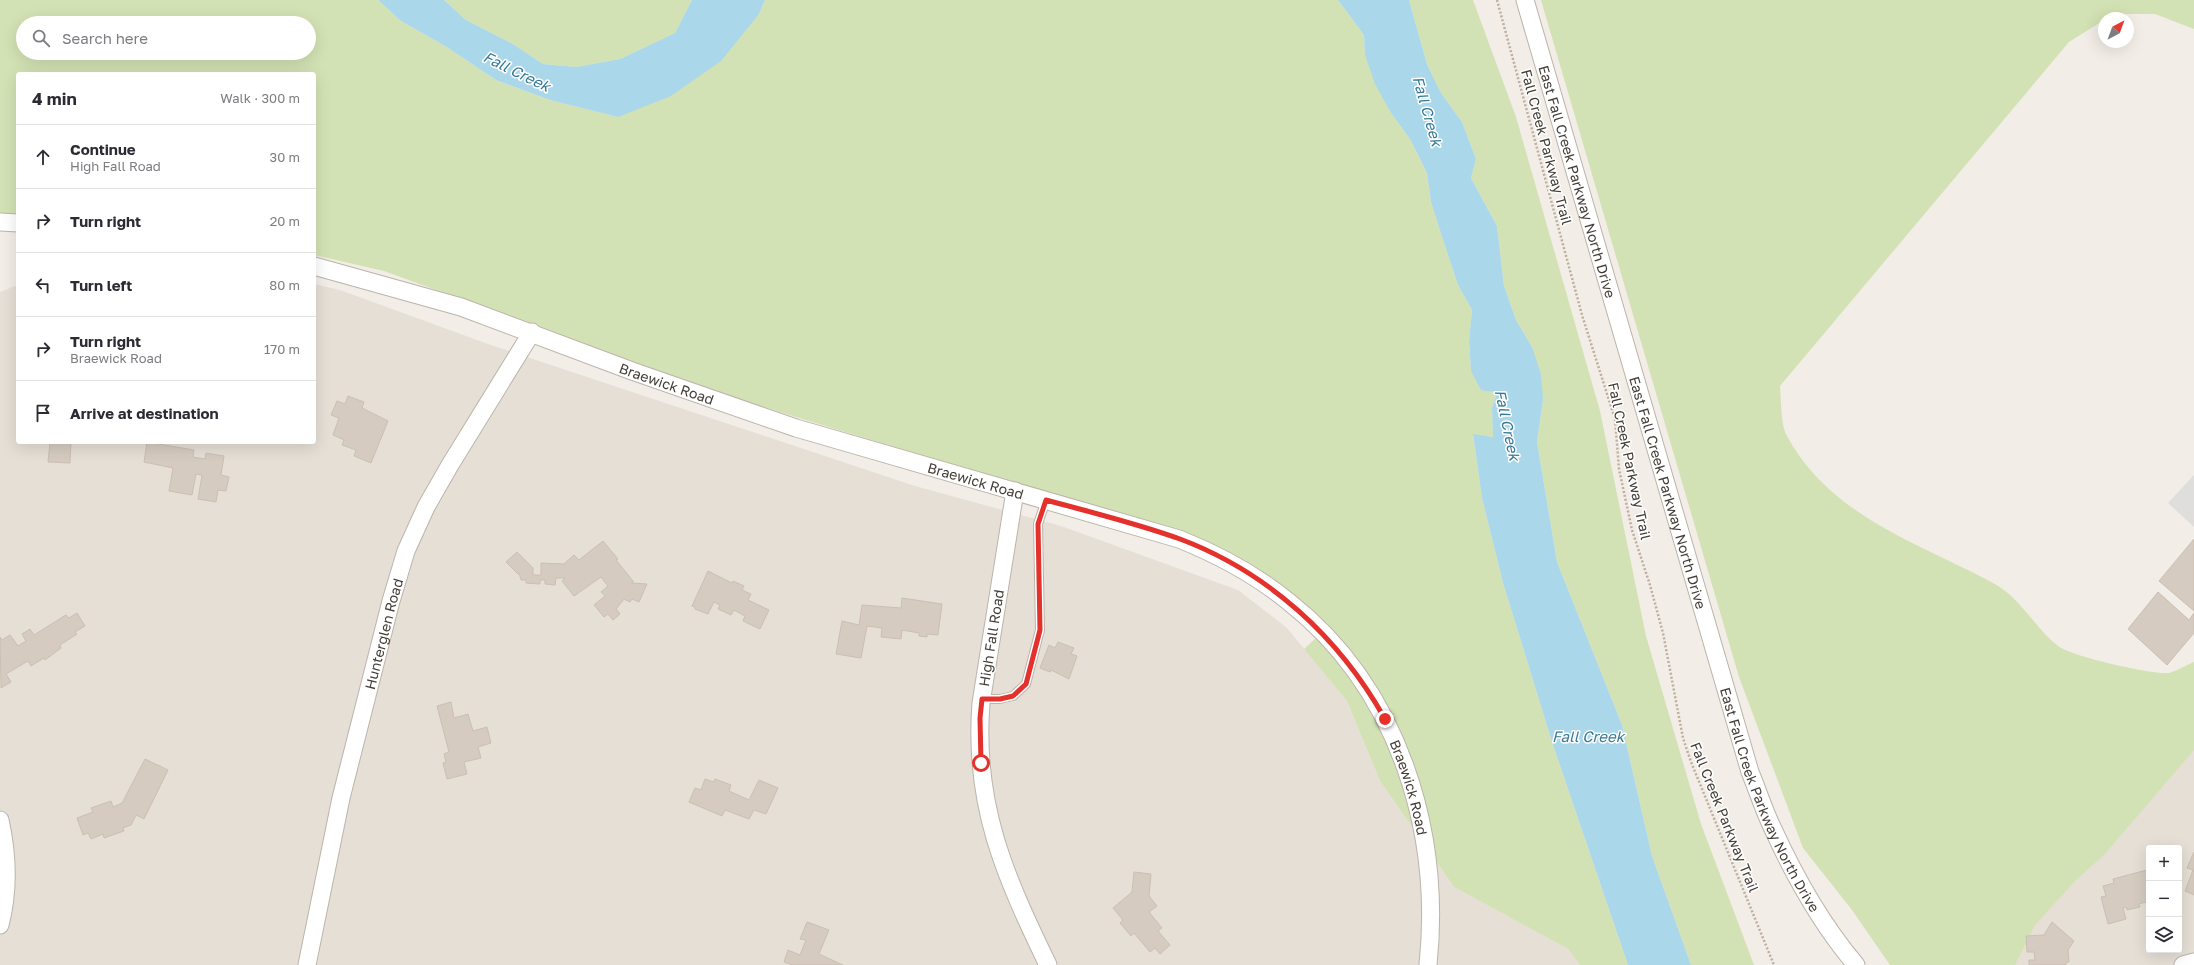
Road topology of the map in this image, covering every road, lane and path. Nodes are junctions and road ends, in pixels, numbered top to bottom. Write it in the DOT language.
graph roads {
  1 [pos="1497,0"];
  2 [pos="1525,0"];
  3 [pos="0,222"];
  4 [pos="16,223"];
  5 [pos="316,267"];
  6 [pos="532,332"];
  7 [pos="1015,491"];
  8 [pos="1046,500"];
  9 [pos="982,699"];
  10 [pos="0,820"];
  11 [pos="0,925"];
  12 [pos="2194,962"];
  13 [pos="307,965"];
  14 [pos="1048,965"];
  15 [pos="1428,965"];
  16 [pos="1774,965"];
  17 [pos="1856,965"];
  18 [pos="2183,965"];
  1 -- 16 [label="path, Fall Creek Parkway Trail"];
  2 -- 17 [label="street, East Fall Creek Parkway North Drive"];
  3 -- 4 [label="street"];
  5 -- 6 [label="street, Braewick Road"];
  6 -- 7 [label="street, Braewick Road"];
  6 -- 13 [label="street, Hunterglen Road"];
  7 -- 8 [label="street, Braewick Road"];
  7 -- 9 [label="street, High Fall Road"];
  8 -- 9 [label="lane"];
  8 -- 15 [label="street, Braewick Road"];
  9 -- 14 [label="street, High Fall Road"];
  10 -- 11 [label="street"];
  12 -- 18 [label="street"];
}
